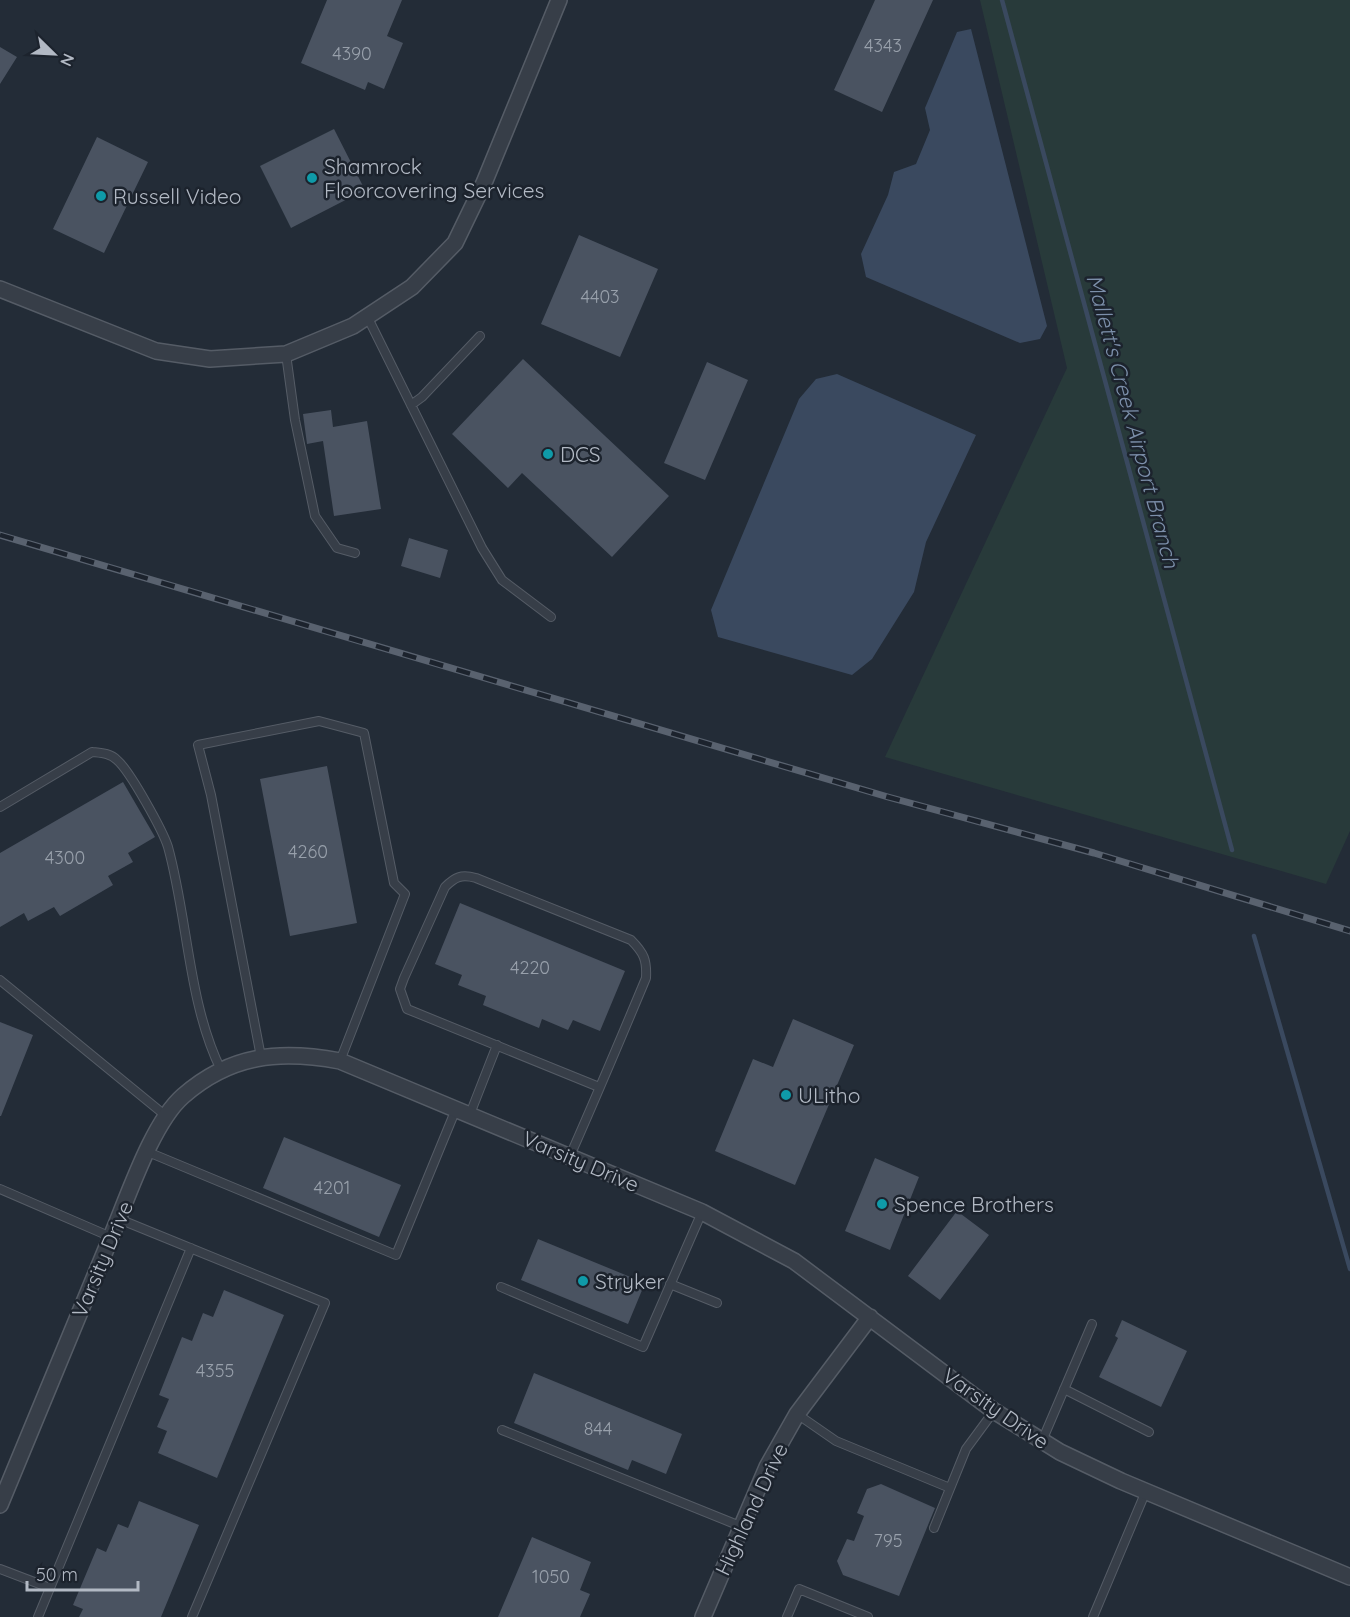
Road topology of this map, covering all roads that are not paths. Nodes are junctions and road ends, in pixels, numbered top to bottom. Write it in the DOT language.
graph roads {
  1 [pos="559,0"];
  2 [pos="0,290"];
  3 [pos="367,316"];
  4 [pos="480,336"];
  5 [pos="286,354"];
  6 [pos="411,405"];
  7 [pos="355,553"];
  8 [pos="551,617"];
  9 [pos="0,807"];
  10 [pos="0,981"];
  11 [pos="497,1045"];
  12 [pos="261,1057"];
  13 [pos="340,1061"];
  14 [pos="221,1070"];
  15 [pos="599,1087"];
  16 [pos="463,1112"];
  17 [pos="166,1116"];
  18 [pos="148,1152"];
  19 [pos="570,1156"];
  20 [pos="0,1189"];
  21 [pos="702,1212"];
  22 [pos="119,1219"];
  23 [pos="111,1237"];
  24 [pos="191,1248"];
  25 [pos="670,1284"];
  26 [pos="501,1287"];
  27 [pos="717,1304"];
  28 [pos="870,1317"];
  29 [pos="1092,1324"];
  30 [pos="1064,1389"];
  31 [pos="994,1411"];
  32 [pos="797,1414"];
  33 [pos="502,1430"];
  34 [pos="1149,1432"];
  35 [pos="1042,1441"];
  36 [pos="950,1488"];
  37 [pos="1146,1491"];
  38 [pos="1,1498"];
  39 [pos="740,1526"];
  40 [pos="934,1528"];
  41 [pos="0,1569"];
  42 [pos="1350,1577"];
  43 [pos="50,1588"];
  44 [pos="38,1617"];
  45 [pos="192,1617"];
  46 [pos="703,1617"];
  47 [pos="788,1617"];
  48 [pos="868,1617"];
  49 [pos="1093,1617"];
  1 -- 3 [label="street"];
  2 -- 5 [label="street"];
  3 -- 5 [label="street"];
  3 -- 6 [label="lane"];
  4 -- 6 [label="lane"];
  5 -- 7 [label="lane"];
  6 -- 8 [label="lane"];
  9 -- 14 [label="lane"];
  10 -- 17 [label="lane"];
  11 -- 15 [label="lane"];
  11 -- 15 [label="lane"];
  11 -- 16 [label="lane"];
  12 -- 13 [label="street, Varsity Drive"];
  12 -- 13 [label="lane"];
  12 -- 14 [label="street, Varsity Drive"];
  13 -- 16 [label="street, Varsity Drive"];
  14 -- 17 [label="street, Varsity Drive"];
  15 -- 19 [label="lane"];
  16 -- 18 [label="lane"];
  16 -- 19 [label="street, Varsity Drive"];
  17 -- 18 [label="street, Varsity Drive"];
  18 -- 22 [label="street, Varsity Drive"];
  19 -- 21 [label="street, Varsity Drive"];
  20 -- 23 [label="lane"];
  21 -- 25 [label="lane"];
  21 -- 28 [label="street, Varsity Drive"];
  22 -- 23 [label="street, Varsity Drive"];
  22 -- 24 [label="lane"];
  23 -- 38 [label="street, Varsity Drive"];
  24 -- 43 [label="lane"];
  24 -- 45 [label="lane"];
  25 -- 26 [label="lane"];
  25 -- 27 [label="lane"];
  28 -- 31 [label="street, Varsity Drive"];
  28 -- 32 [label="street, Highland Drive"];
  29 -- 30 [label="lane"];
  30 -- 34 [label="lane"];
  30 -- 35 [label="lane"];
  31 -- 35 [label="street, Varsity Drive"];
  31 -- 36 [label="lane"];
  32 -- 36 [label="lane"];
  32 -- 39 [label="street, Highland Drive"];
  33 -- 39 [label="lane"];
  35 -- 37 [label="street, Varsity Drive"];
  36 -- 40 [label="lane"];
  37 -- 42 [label="street, Varsity Drive"];
  37 -- 49 [label="lane"];
  39 -- 46 [label="street, Highland Drive"];
  41 -- 43 [label="lane"];
  43 -- 44 [label="lane"];
  47 -- 48 [label="lane"];
}
